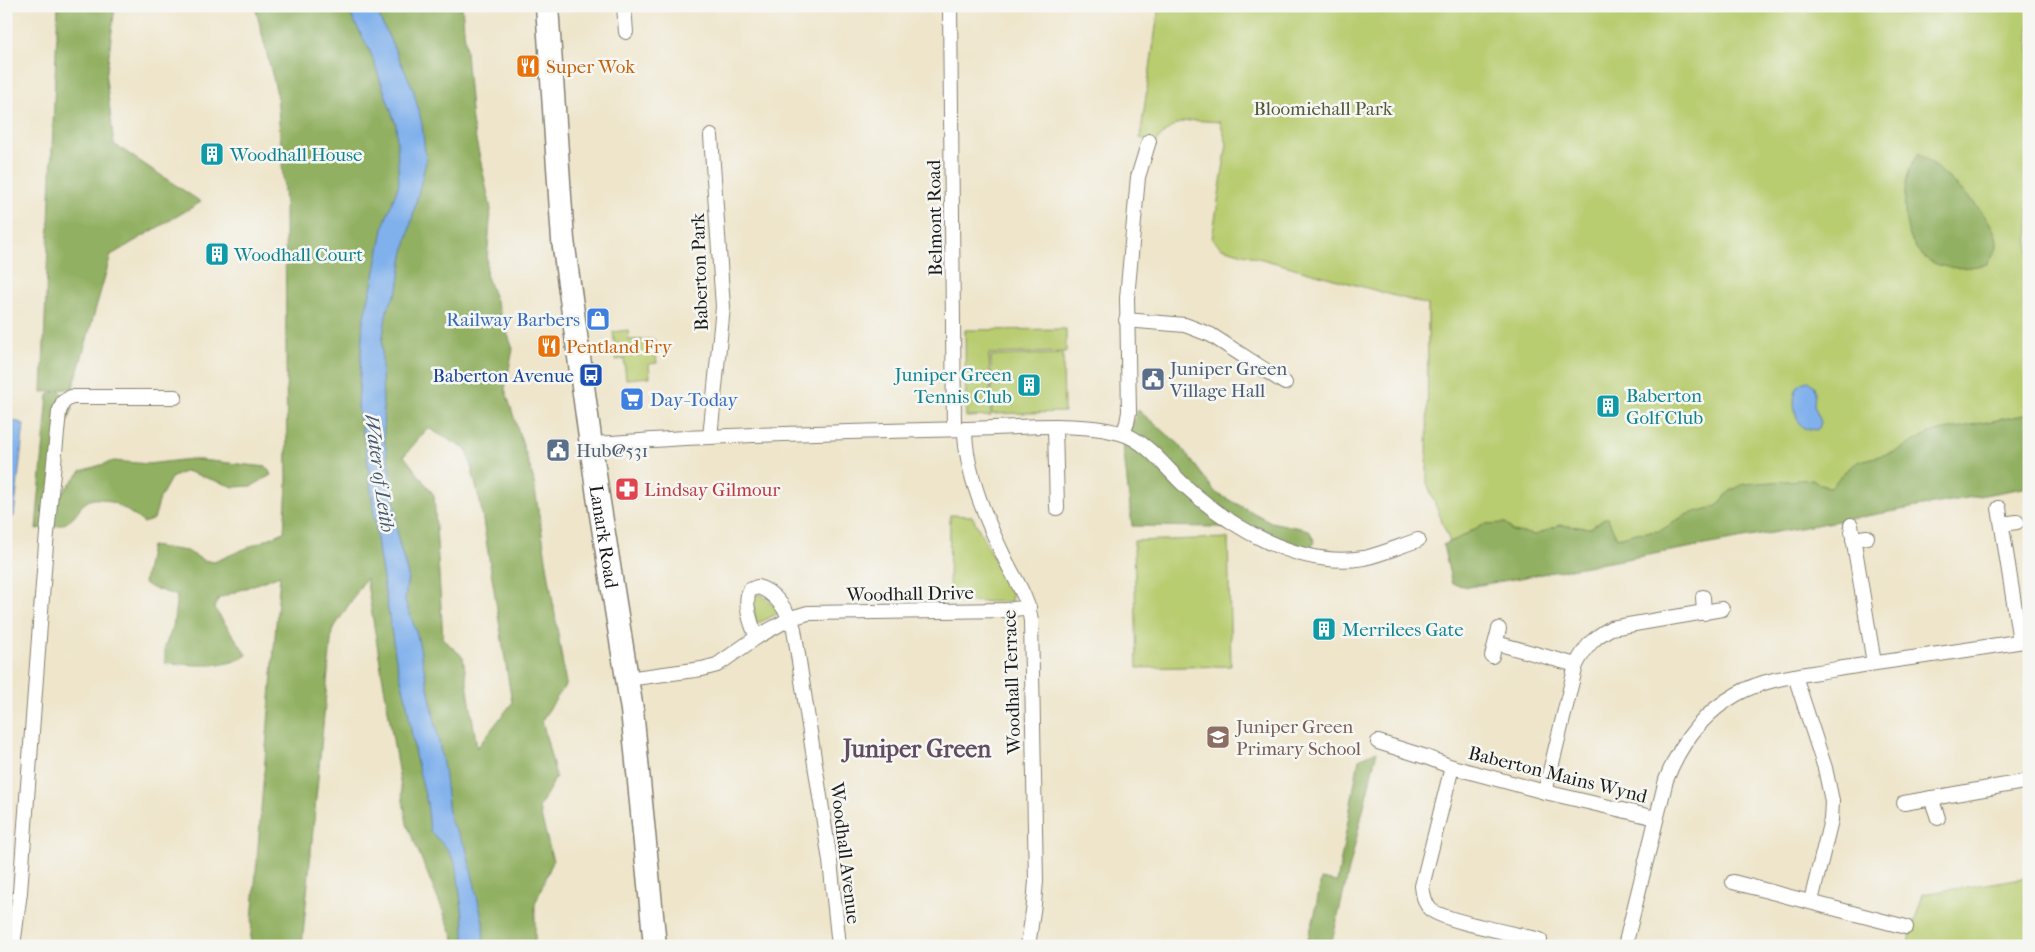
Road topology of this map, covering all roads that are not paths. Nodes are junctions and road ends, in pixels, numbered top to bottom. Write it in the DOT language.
graph roads {
  1 [pos="547,6"];
  2 [pos="624,6"];
  3 [pos="950,6"];
  4 [pos="626,32"];
  5 [pos="711,136"];
  6 [pos="1149,141"];
  7 [pos="1126,320"];
  8 [pos="1285,383"];
  9 [pos="175,397"];
  10 [pos="1055,427"];
  11 [pos="960,429"];
  12 [pos="1123,433"];
  13 [pos="710,437"];
  14 [pos="592,444"];
  15 [pos="1057,508"];
  16 [pos="1999,508"];
  17 [pos="2016,522"];
  18 [pos="2002,524"];
  19 [pos="1850,525"];
  20 [pos="1418,540"];
  21 [pos="1702,597"];
  22 [pos="1029,607"];
  23 [pos="1722,609"];
  24 [pos="1704,613"];
  25 [pos="791,618"];
  26 [pos="757,636"];
  27 [pos="2024,641"];
  28 [pos="1495,643"];
  29 [pos="1874,663"];
  30 [pos="1576,665"];
  31 [pos="1795,676"];
  32 [pos="627,679"];
  33 [pos="1378,742"];
  34 [pos="1452,767"];
  35 [pos="2029,781"];
  36 [pos="1544,792"];
  37 [pos="1932,798"];
  38 [pos="1904,803"];
  39 [pos="1656,818"];
  40 [pos="1938,818"];
  41 [pos="1743,880"];
  42 [pos="1811,901"];
  43 [pos="1906,927"];
  44 [pos="1540,940"];
  45 [pos="13,946"];
  46 [pos="655,946"];
  47 [pos="839,946"];
  48 [pos="1028,946"];
  49 [pos="1624,946"];
  1 -- 14 [label="main road, Lanark Road"];
  2 -- 4 [label="street"];
  3 -- 11 [label="street, Belmont Road"];
  5 -- 13 [label="street, Baberton Park"];
  6 -- 7 [label="street"];
  7 -- 8 [label="street"];
  7 -- 12 [label="street"];
  9 -- 45 [label="street"];
  10 -- 11 [label="street"];
  10 -- 12 [label="street"];
  10 -- 15 [label="street"];
  11 -- 13 [label="street"];
  11 -- 22 [label="street, Woodhall Terrace"];
  12 -- 20 [label="street"];
  13 -- 14 [label="street"];
  14 -- 32 [label="main road, Lanark Road"];
  16 -- 18 [label="street"];
  17 -- 18 [label="street"];
  18 -- 27 [label="street"];
  19 -- 29 [label="street"];
  21 -- 24 [label="street"];
  22 -- 25 [label="street, Woodhall Drive"];
  22 -- 48 [label="street, Woodhall Terrace"];
  23 -- 24 [label="street"];
  24 -- 30 [label="street"];
  25 -- 26 [label="street, Woodhall Drive"];
  25 -- 26 [label="street"];
  25 -- 47 [label="street, Woodhall Avenue"];
  26 -- 32 [label="street, Woodhall Drive"];
  27 -- 29 [label="street"];
  28 -- 30 [label="street"];
  29 -- 31 [label="street"];
  30 -- 36 [label="street"];
  31 -- 39 [label="street"];
  31 -- 42 [label="street"];
  32 -- 46 [label="main road, Lanark Road"];
  33 -- 34 [label="street, Baberton Mains Wynd"];
  34 -- 36 [label="street, Baberton Mains Wynd"];
  34 -- 44 [label="street, Baberton Mains Wynd"];
  35 -- 37 [label="street"];
  36 -- 39 [label="street, Baberton Mains Wynd"];
  37 -- 38 [label="street"];
  37 -- 40 [label="street"];
  39 -- 49 [label="street"];
  41 -- 42 [label="street"];
  42 -- 43 [label="street"];
}
